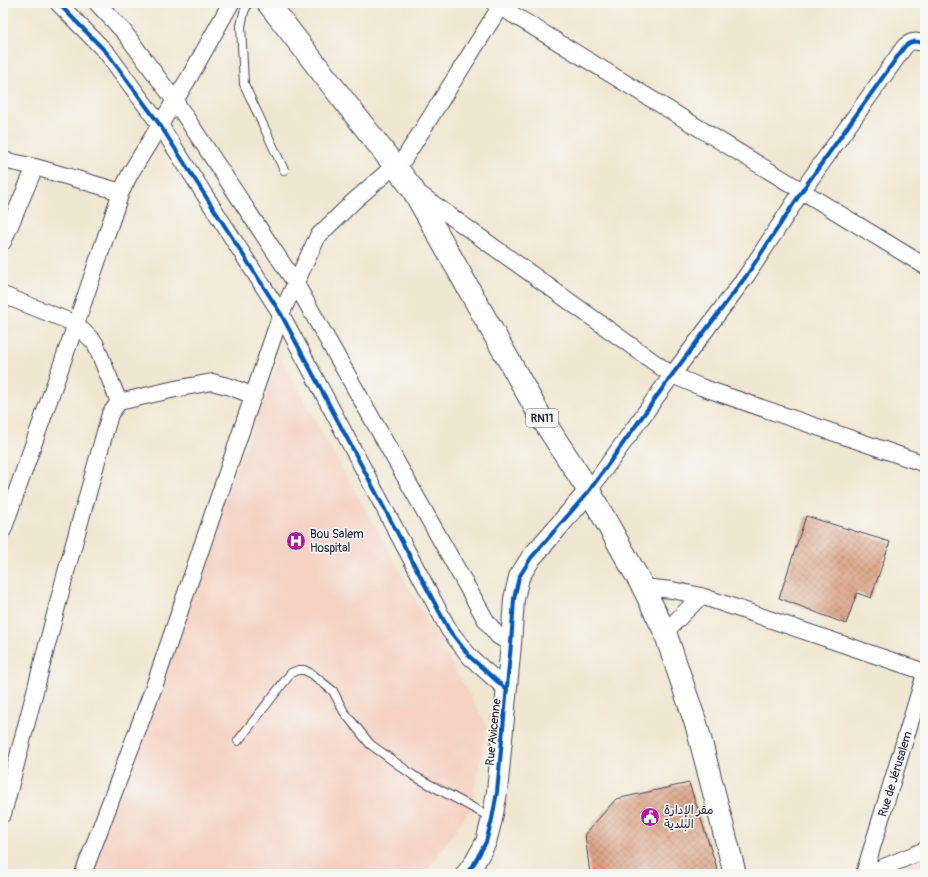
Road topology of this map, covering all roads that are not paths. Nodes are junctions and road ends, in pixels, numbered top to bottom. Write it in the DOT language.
graph roads {
  1 [pos="58,3"];
  2 [pos="97,3"];
  3 [pos="231,3"];
  4 [pos="248,3"];
  5 [pos="268,3"];
  6 [pos="497,5"];
  7 [pos="925,44"];
  8 [pos="175,101"];
  9 [pos="160,125"];
  10 [pos="3,160"];
  11 [pos="35,167"];
  12 [pos="396,168"];
  13 [pos="284,170"];
  14 [pos="412,188"];
  15 [pos="802,191"];
  16 [pos="121,192"];
  17 [pos="3,242"];
  18 [pos="925,266"];
  19 [pos="296,284"];
  20 [pos="3,295"];
  21 [pos="281,314"];
  22 [pos="76,324"];
  23 [pos="672,375"];
  24 [pos="254,396"];
  25 [pos="119,402"];
  26 [pos="925,464"];
  27 [pos="589,491"];
  28 [pos="3,530"];
  29 [pos="643,587"];
  30 [pos="701,596"];
  31 [pos="666,632"];
  32 [pos="511,644"];
  33 [pos="925,673"];
  34 [pos="507,690"];
  35 [pos="238,741"];
  36 [pos="3,814"];
  37 [pos="492,819"];
  38 [pos="925,850"];
  39 [pos="82,874"];
  40 [pos="466,874"];
  41 [pos="735,874"];
  42 [pos="866,874"];
  1 -- 9 [label="street"];
  2 -- 8 [label="street"];
  3 -- 8 [label="street"];
  4 -- 13 [label="lane"];
  5 -- 12 [label="main road, RN11"];
  6 -- 12 [label="street"];
  6 -- 15 [label="street"];
  7 -- 15 [label="street"];
  8 -- 9 [label="street"];
  8 -- 19 [label="street"];
  9 -- 16 [label="street"];
  9 -- 21 [label="street"];
  10 -- 11 [label="street"];
  11 -- 16 [label="street"];
  11 -- 17 [label="street"];
  12 -- 14 [label="main road, RN11"];
  12 -- 19 [label="street"];
  14 -- 23 [label="street"];
  14 -- 27 [label="main road, RN11"];
  15 -- 18 [label="street"];
  15 -- 23 [label="street"];
  16 -- 22 [label="street"];
  19 -- 21 [label="street"];
  19 -- 32 [label="street"];
  20 -- 22 [label="street"];
  21 -- 24 [label="street"];
  21 -- 34 [label="street"];
  22 -- 25 [label="street"];
  22 -- 28 [label="street"];
  23 -- 26 [label="street"];
  23 -- 27 [label="street"];
  24 -- 25 [label="street"];
  24 -- 39 [label="street"];
  25 -- 36 [label="street"];
  27 -- 29 [label="main road, RN11"];
  27 -- 32 [label="street, Rue Avicenne"];
  29 -- 30 [label="street"];
  29 -- 31 [label="main road, RN11"];
  30 -- 31 [label="street"];
  30 -- 33 [label="street"];
  31 -- 41 [label="main road, RN11"];
  32 -- 34 [label="street, Rue Avicenne"];
  33 -- 42 [label="street, Rue de Jérusalem"];
  34 -- 37 [label="street, Rue Avicenne"];
  35 -- 37 [label="lane"];
  37 -- 40 [label="street, Rue Avicenne"];
  38 -- 42 [label="street"];
}
